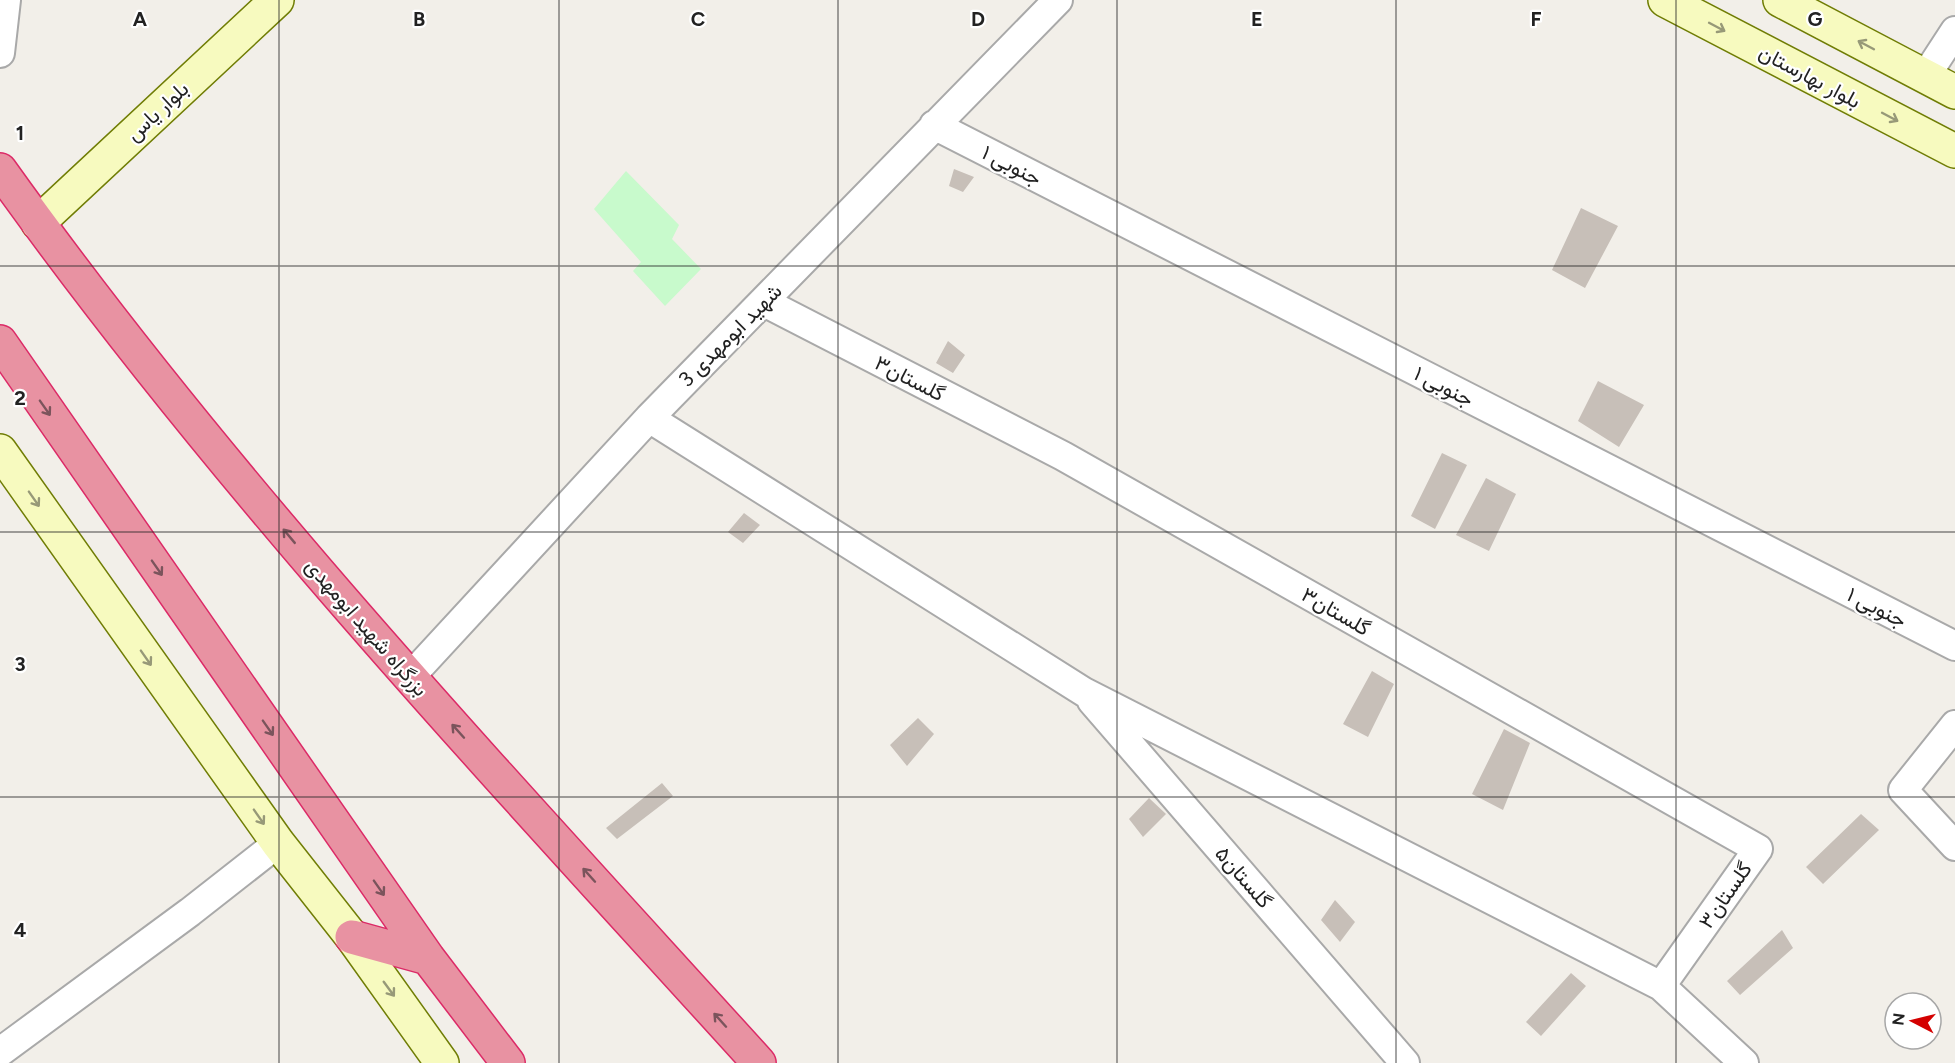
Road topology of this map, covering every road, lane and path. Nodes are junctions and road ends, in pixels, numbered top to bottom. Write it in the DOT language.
graph roads {
  1 [pos="6,0"];
  2 [pos="277,0"];
  3 [pos="1058,0"];
  4 [pos="1665,0"];
  5 [pos="1780,0"];
  6 [pos="1955,31"];
  7 [pos="0,53"];
  8 [pos="1925,77"];
  9 [pos="1955,92"];
  10 [pos="934,125"];
  11 [pos="1955,151"];
  12 [pos="0,170"];
  13 [pos="38,223"];
  14 [pos="764,302"];
  15 [pos="0,342"];
  16 [pos="649,418"];
  17 [pos="0,451"];
  18 [pos="1955,646"];
  19 [pos="410,677"];
  20 [pos="1084,692"];
  21 [pos="1955,725"];
  22 [pos="278,843"];
  23 [pos="1955,846"];
  24 [pos="352,938"];
  25 [pos="428,958"];
  26 [pos="1661,986"];
  27 [pos="0,1052"];
  28 [pos="442,1063"];
  29 [pos="508,1063"];
  30 [pos="759,1063"];
  31 [pos="1405,1063"];
  32 [pos="1744,1063"];
  1 -- 7 [label="street"];
  2 -- 13 [label="street, بلوار یاس"];
  3 -- 10 [label="street, شهید ابومهدی 3"];
  4 -- 11 [label="street, بلوار بهارستان, one-way"];
  8 -- 5 [label="street, one-way"];
  6 -- 8 [label="street"];
  8 -- 9 [label="street"];
  10 -- 14 [label="street, شهید ابومهدی 3"];
  10 -- 18 [label="street, جنوبی ۱"];
  12 -- 13 [label="highway, بزرگراه شهید ابومهدی"];
  19 -- 13 [label="highway, بزرگراه شهید ابومهدی, one-way"];
  14 -- 16 [label="street, شهید ابومهدی 3"];
  14 -- 26 [label="street, گلستان۳"];
  15 -- 25 [label="highway, one-way"];
  16 -- 19 [label="street, شهید ابومهدی 3"];
  16 -- 20 [label="street"];
  17 -- 22 [label="street, one-way"];
  30 -- 19 [label="highway, بزرگراه شهید ابومهدی, one-way"];
  20 -- 26 [label="street"];
  20 -- 31 [label="street, گلستان۵"];
  21 -- 23 [label="street"];
  22 -- 24 [label="street"];
  22 -- 27 [label="street"];
  24 -- 25 [label="highway"];
  24 -- 28 [label="street, one-way"];
  25 -- 29 [label="highway"];
  26 -- 32 [label="street"];
}
